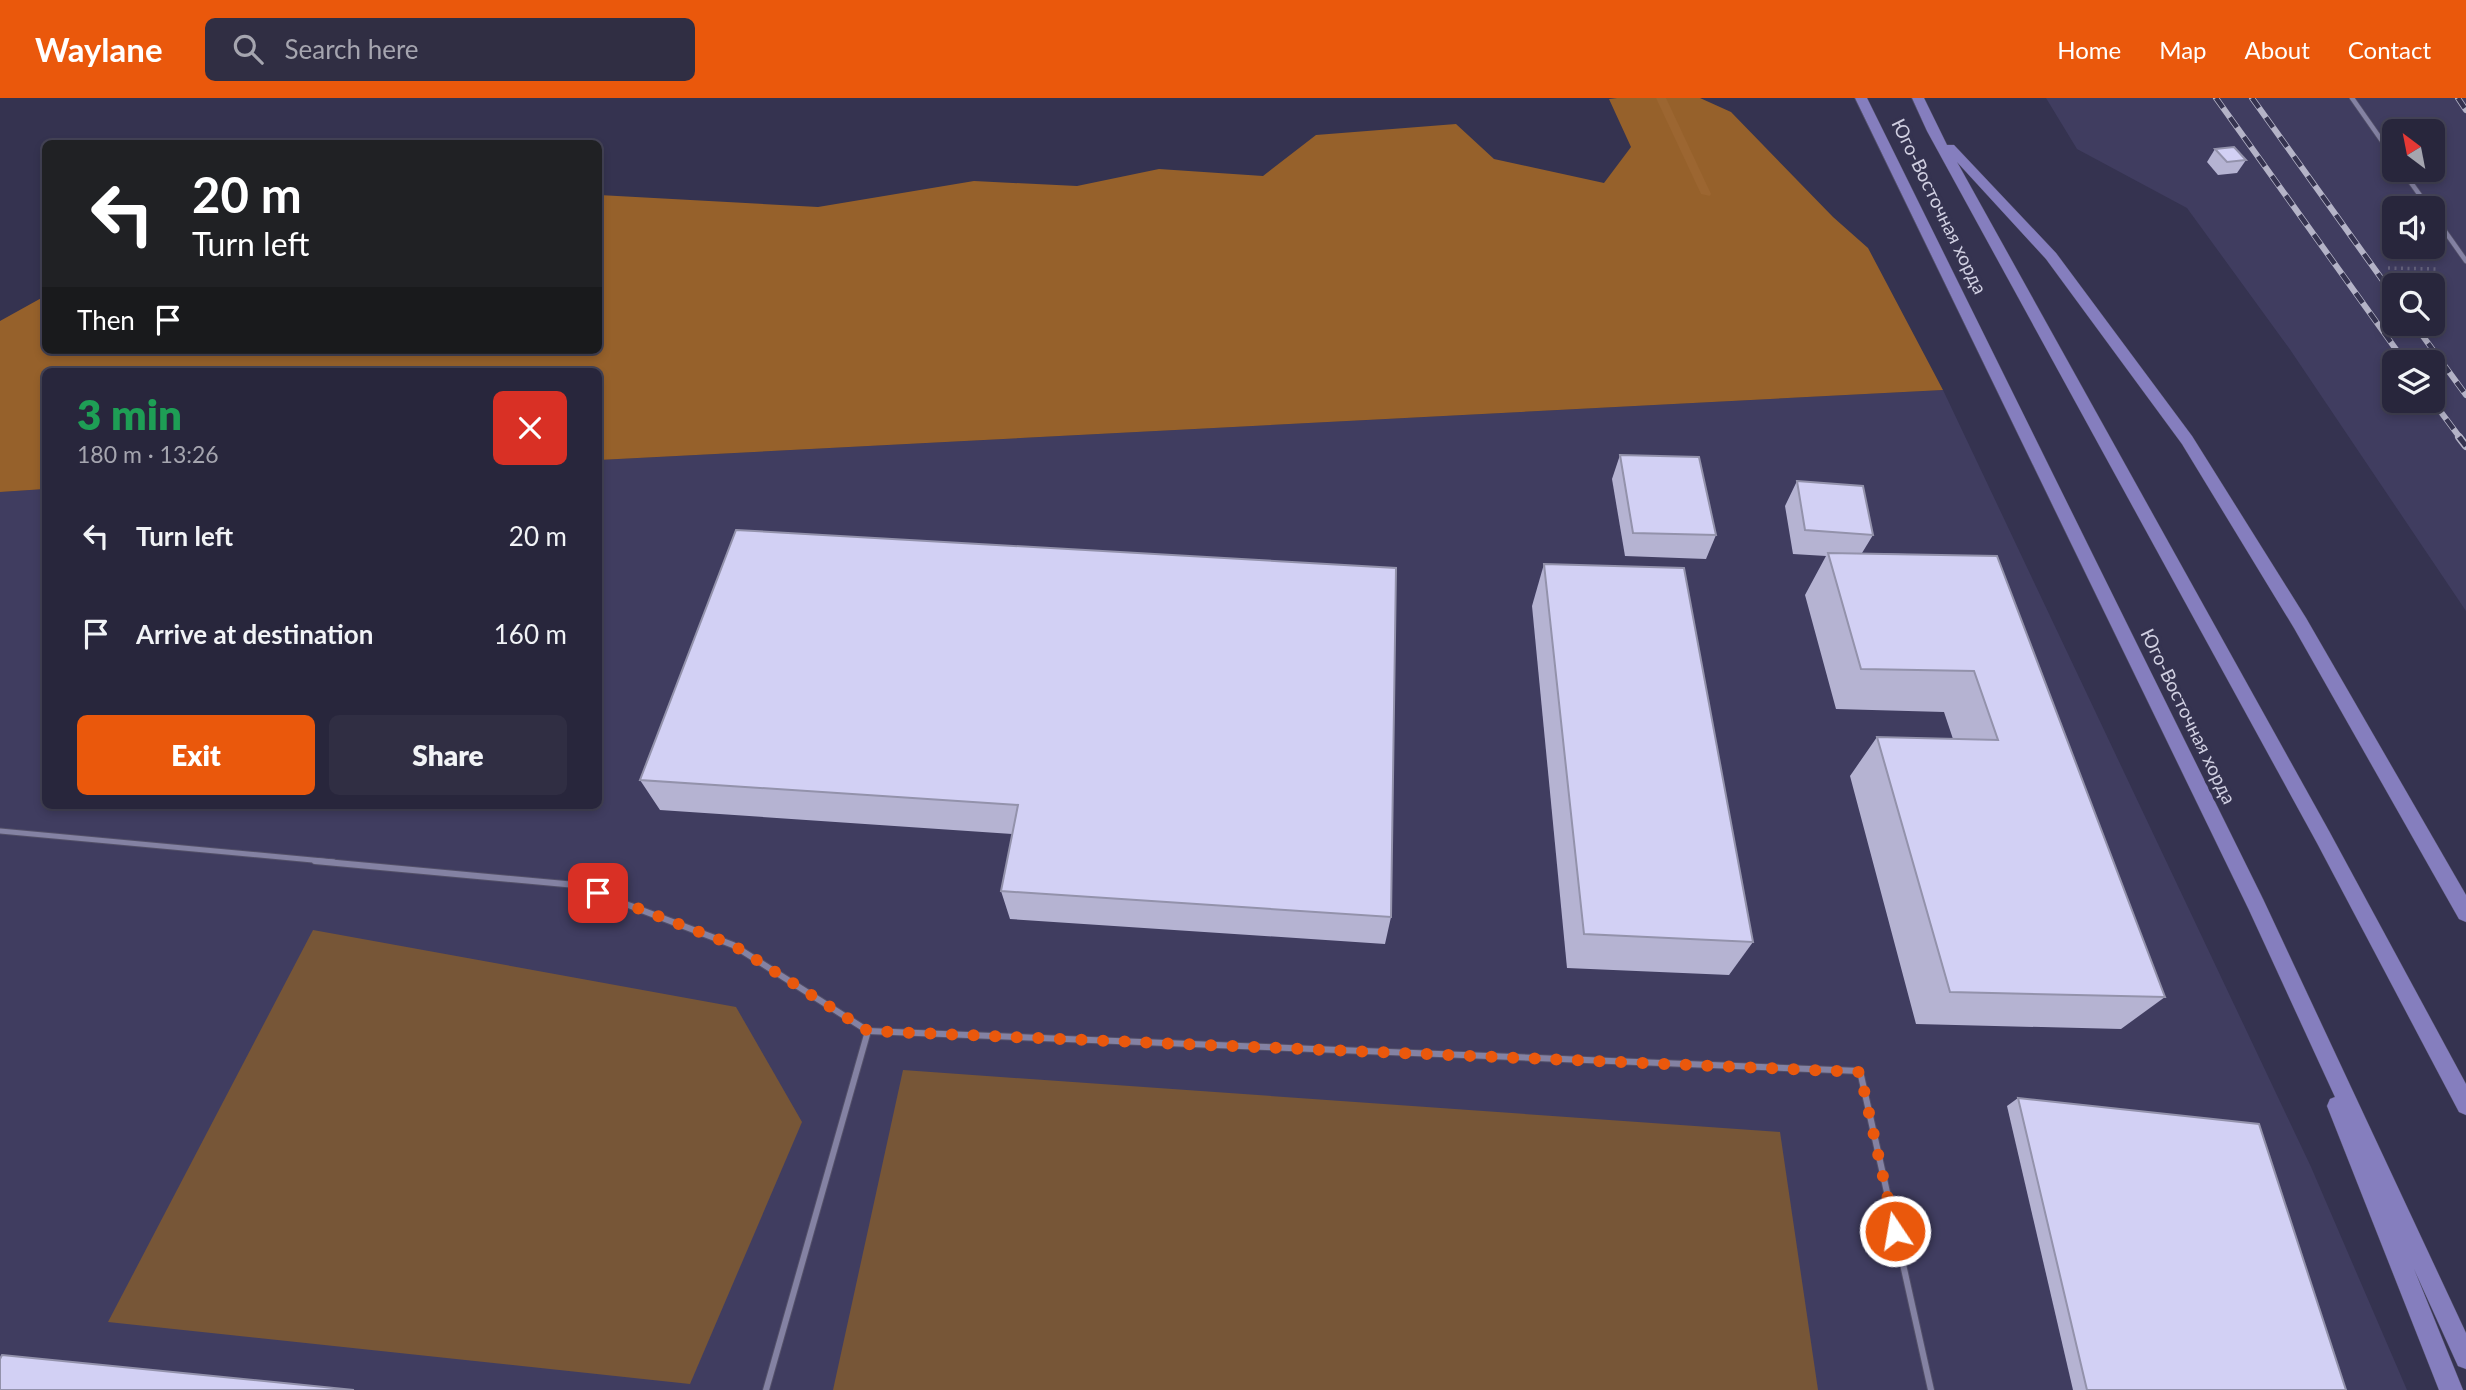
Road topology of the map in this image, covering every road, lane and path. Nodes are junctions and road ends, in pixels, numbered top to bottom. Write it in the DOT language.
graph roads {
  1 [pos="1861,98"];
  2 [pos="1918,98"];
  3 [pos="2352,98"];
  4 [pos="1933,131"];
  5 [pos="2382,141"];
  6 [pos="2445,231"];
  7 [pos="2466,261"];
  8 [pos="2388,268"];
  9 [pos="2440,269"];
  10 [pos="0,831"];
  11 [pos="2256,905"];
  12 [pos="2466,913"];
  13 [pos="868,1031"];
  14 [pos="2466,1105"];
  15 [pos="2466,1358"];
  16 [pos="766,1390"];
  17 [pos="1931,1390"];
  18 [pos="2451,1390"];
  1 -- 11 [label="main road, Юго-Восточная хорда"];
  2 -- 4 [label="main road, Юго-Восточная хорда"];
  3 -- 5 [label="lane"];
  4 -- 12 [label="main road"];
  4 -- 14 [label="main road, Юго-Восточная хорда"];
  6 -- 7 [label="lane"];
  8 -- 9 [label="path"];
  10 -- 13 [label="lane"];
  11 -- 15 [label="main road, Юго-Восточная хорда"];
  11 -- 18 [label="main road"];
  13 -- 16 [label="lane"];
  13 -- 17 [label="lane"];
}
